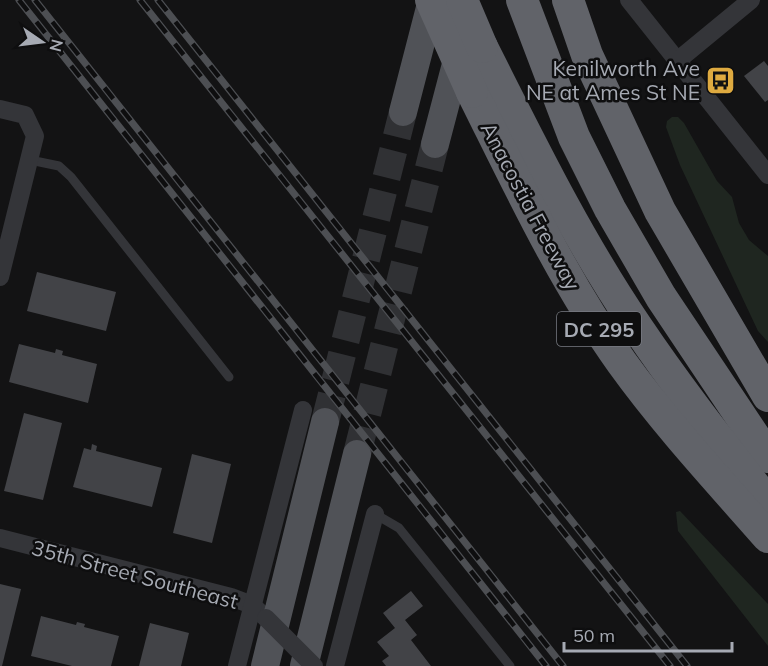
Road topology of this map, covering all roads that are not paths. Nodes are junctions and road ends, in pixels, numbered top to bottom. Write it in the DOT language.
graph roads {
  1 [pos="431,0"];
  2 [pos="462,0"];
  3 [pos="472,0"];
  4 [pos="568,0"];
  5 [pos="629,0"];
  6 [pos="751,0"];
  7 [pos="523,3"];
  8 [pos="676,61"];
  9 [pos="0,109"];
  10 [pos="403,112"];
  11 [pos="435,144"];
  12 [pos="30,160"];
  13 [pos="768,175"];
  14 [pos="0,277"];
  15 [pos="229,377"];
  16 [pos="768,396"];
  17 [pos="314,416"];
  18 [pos="357,454"];
  19 [pos="768,457"];
  20 [pos="768,503"];
  21 [pos="375,514"];
  22 [pos="768,537"];
  23 [pos="0,538"];
  24 [pos="252,605"];
  25 [pos="237,666"];
  26 [pos="265,666"];
  27 [pos="304,666"];
  28 [pos="314,666"];
  29 [pos="335,666"];
  30 [pos="510,666"];
  1 -- 10 [label="main road"];
  1 -- 22 [label="highway, Anacostia Freeway / DC 295, bridge"];
  2 -- 20 [label="highway, bridge"];
  3 -- 11 [label="main road"];
  4 -- 16 [label="highway"];
  5 -- 8 [label="street"];
  6 -- 8 [label="street"];
  7 -- 19 [label="highway, DC 295"];
  8 -- 13 [label="street"];
  9 -- 12 [label="street"];
  12 -- 14 [label="street"];
  12 -- 15 [label="lane"];
  17 -- 24 [label="street"];
  17 -- 26 [label="main road"];
  18 -- 27 [label="main road"];
  21 -- 29 [label="street"];
  21 -- 30 [label="lane"];
  23 -- 24 [label="street, 35th Street Southeast"];
  24 -- 25 [label="street"];
  24 -- 28 [label="street, 35th Street Southeast, bridge"];
}
